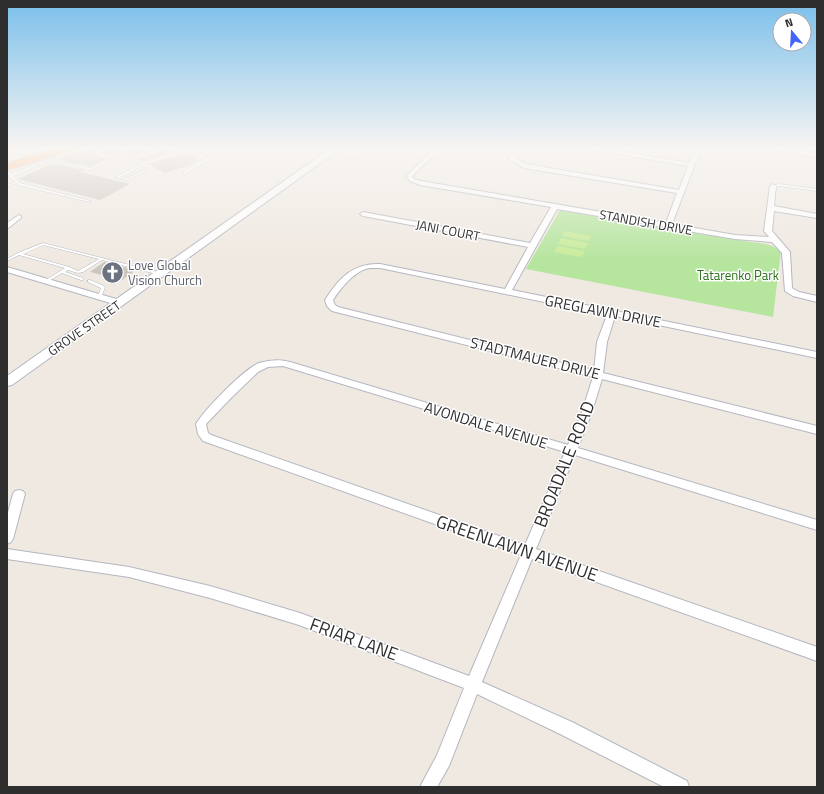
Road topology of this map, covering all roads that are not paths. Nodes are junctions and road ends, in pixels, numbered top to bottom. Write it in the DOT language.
graph roads {
  1 [pos="29,185"];
  2 [pos="286,185"];
  3 [pos="432,185"];
  4 [pos="639,185"];
  5 [pos="684,185"];
  6 [pos="779,185"];
  7 [pos="779,185"];
  8 [pos="773,186"];
  9 [pos="817,190"];
  10 [pos="681,192"];
  11 [pos="89,201"];
  12 [pos="555,206"];
  13 [pos="771,208"];
  14 [pos="363,214"];
  15 [pos="817,216"];
  16 [pos="19,217"];
  17 [pos="668,226"];
  18 [pos="7,227"];
  19 [pos="774,240"];
  20 [pos="533,246"];
  21 [pos="19,254"];
  22 [pos="102,259"];
  23 [pos="7,260"];
  24 [pos="68,268"];
  25 [pos="389,268"];
  26 [pos="7,269"];
  27 [pos="62,272"];
  28 [pos="160,274"];
  29 [pos="82,279"];
  30 [pos="47,281"];
  31 [pos="89,281"];
  32 [pos="507,292"];
  33 [pos="100,297"];
  34 [pos="817,299"];
  35 [pos="120,303"];
  36 [pos="612,313"];
  37 [pos="817,355"];
  38 [pos="598,374"];
  39 [pos="7,382"];
  40 [pos="817,430"];
  41 [pos="217,442"];
  42 [pos="571,450"];
  43 [pos="19,494"];
  44 [pos="817,524"];
  45 [pos="7,539"];
  46 [pos="528,552"];
  47 [pos="7,554"];
  48 [pos="817,654"];
  49 [pos="473,685"];
  50 [pos="428,787"];
  51 [pos="681,787"];
  1 -- 11 [label="lane"];
  2 -- 28 [label="street, GROVE STREET"];
  3 -- 12 [label="street, STANDISH DRIVE"];
  4 -- 10 [label="street"];
  5 -- 10 [label="street"];
  6 -- 8 [label="lane"];
  7 -- 9 [label="lane"];
  8 -- 13 [label="street"];
  10 -- 17 [label="street"];
  12 -- 17 [label="street, STANDISH DRIVE"];
  12 -- 20 [label="street"];
  13 -- 15 [label="street"];
  13 -- 19 [label="street"];
  14 -- 20 [label="street, JANI COURT"];
  16 -- 18 [label="street"];
  17 -- 19 [label="street, STANDISH DRIVE"];
  19 -- 34 [label="street"];
  20 -- 32 [label="street"];
  21 -- 22 [label="lane"];
  21 -- 23 [label="lane"];
  21 -- 24 [label="lane"];
  22 -- 24 [label="lane"];
  22 -- 28 [label="lane"];
  24 -- 27 [label="lane"];
  25 -- 32 [label="street, GREGLAWN DRIVE"];
  25 -- 38 [label="street, STADTMAUER DRIVE"];
  26 -- 30 [label="street"];
  27 -- 29 [label="lane"];
  27 -- 30 [label="lane"];
  28 -- 35 [label="street, GROVE STREET"];
  30 -- 33 [label="street"];
  31 -- 33 [label="lane"];
  32 -- 36 [label="street, GREGLAWN DRIVE"];
  33 -- 35 [label="street"];
  35 -- 39 [label="street, GROVE STREET"];
  36 -- 37 [label="street, GREGLAWN DRIVE"];
  36 -- 38 [label="street, BROADALE ROAD"];
  38 -- 40 [label="street, STADTMAUER DRIVE"];
  38 -- 42 [label="street, BROADALE ROAD"];
  41 -- 42 [label="street, AVONDALE AVENUE"];
  41 -- 46 [label="street, GREENLAWN AVENUE"];
  42 -- 44 [label="street, AVONDALE AVENUE"];
  42 -- 46 [label="street, BROADALE ROAD"];
  43 -- 45 [label="street"];
  46 -- 48 [label="street, GREENLAWN AVENUE"];
  46 -- 49 [label="street, BROADALE ROAD"];
  47 -- 49 [label="street, FRIAR LANE"];
  49 -- 50 [label="street, BROADALE ROAD"];
  49 -- 51 [label="street, FRIAR LANE"];
}
